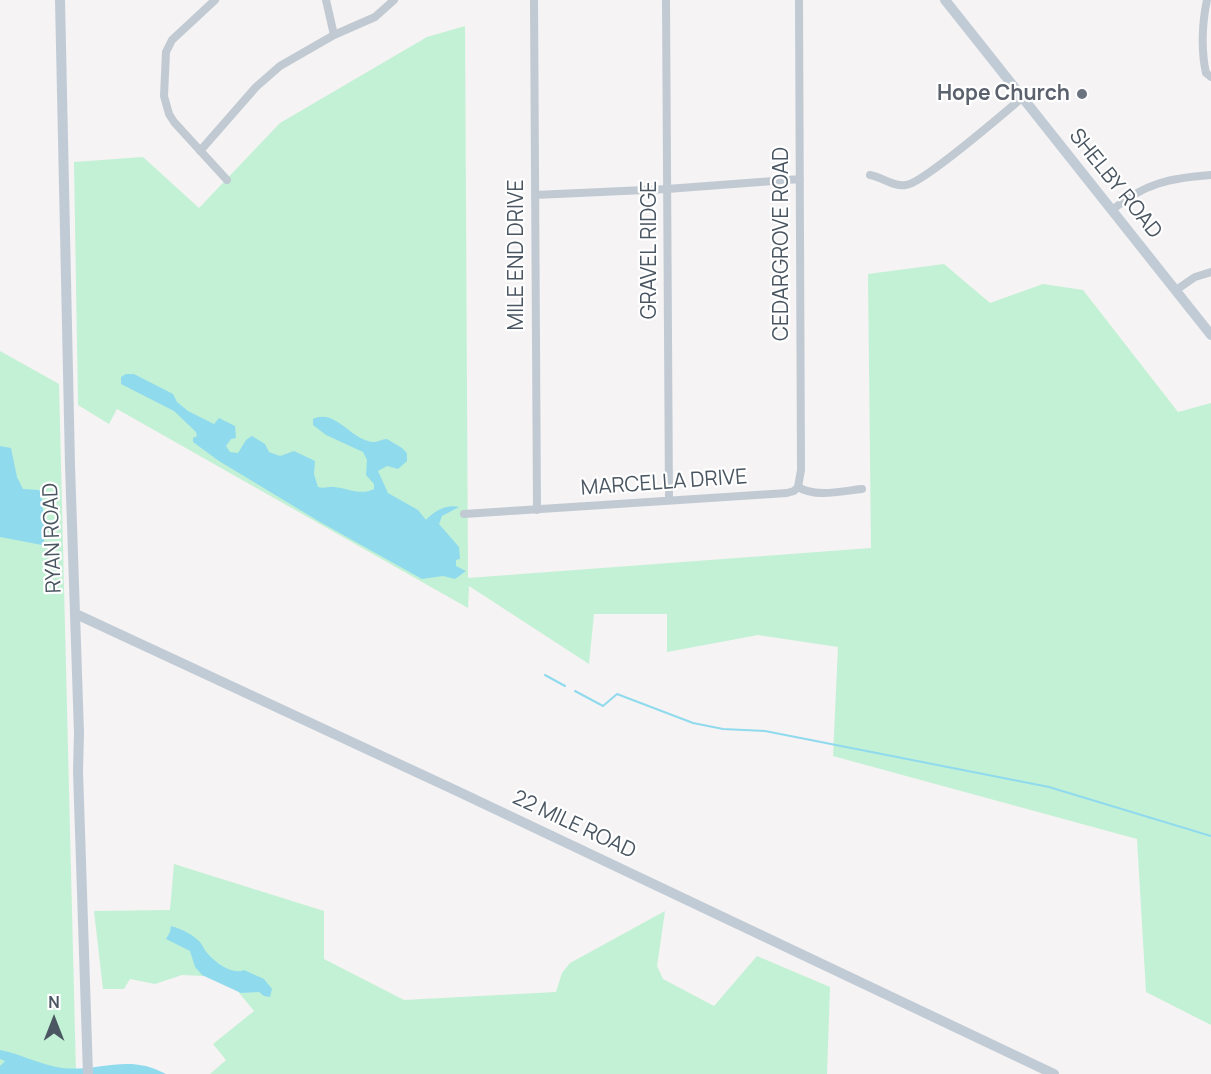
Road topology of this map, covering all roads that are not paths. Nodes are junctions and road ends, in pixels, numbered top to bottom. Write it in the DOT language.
graph roads {
  1 [pos="60,0"];
  2 [pos="215,0"];
  3 [pos="326,0"];
  4 [pos="394,0"];
  5 [pos="534,0"];
  6 [pos="666,0"];
  7 [pos="799,0"];
  8 [pos="945,0"];
  9 [pos="1207,0"];
  10 [pos="334,35"];
  11 [pos="1211,78"];
  12 [pos="1022,98"];
  13 [pos="200,152"];
  14 [pos="870,175"];
  15 [pos="1211,175"];
  16 [pos="800,179"];
  17 [pos="227,180"];
  18 [pos="667,189"];
  19 [pos="535,195"];
  20 [pos="1112,210"];
  21 [pos="1211,272"];
  22 [pos="1176,290"];
  23 [pos="1211,335"];
  24 [pos="798,487"];
  25 [pos="862,489"];
  26 [pos="669,500"];
  27 [pos="537,510"];
  28 [pos="464,514"];
  29 [pos="76,614"];
  30 [pos="88,1074"];
  31 [pos="1053,1074"];
  1 -- 29 [label="street, RYAN ROAD"];
  2 -- 13 [label="street"];
  3 -- 10 [label="street"];
  4 -- 10 [label="street"];
  5 -- 19 [label="street, MILE END DRIVE"];
  6 -- 18 [label="street, GRAVEL RIDGE"];
  7 -- 16 [label="street, CEDARGROVE ROAD"];
  8 -- 12 [label="street, SHELBY ROAD"];
  9 -- 11 [label="street"];
  10 -- 13 [label="street"];
  12 -- 14 [label="street"];
  12 -- 20 [label="street, SHELBY ROAD"];
  13 -- 17 [label="street"];
  15 -- 20 [label="street"];
  16 -- 18 [label="street"];
  16 -- 24 [label="street, CEDARGROVE ROAD"];
  18 -- 19 [label="street"];
  18 -- 26 [label="street, GRAVEL RIDGE"];
  19 -- 27 [label="street, MILE END DRIVE"];
  20 -- 22 [label="street, SHELBY ROAD"];
  21 -- 22 [label="street"];
  22 -- 23 [label="street, SHELBY ROAD"];
  24 -- 25 [label="street, MARCELLA DRIVE"];
  24 -- 26 [label="street, MARCELLA DRIVE"];
  26 -- 27 [label="street, MARCELLA DRIVE"];
  27 -- 28 [label="street, MARCELLA DRIVE"];
  29 -- 30 [label="street, RYAN ROAD"];
  29 -- 31 [label="street, 22 MILE ROAD"];
}
